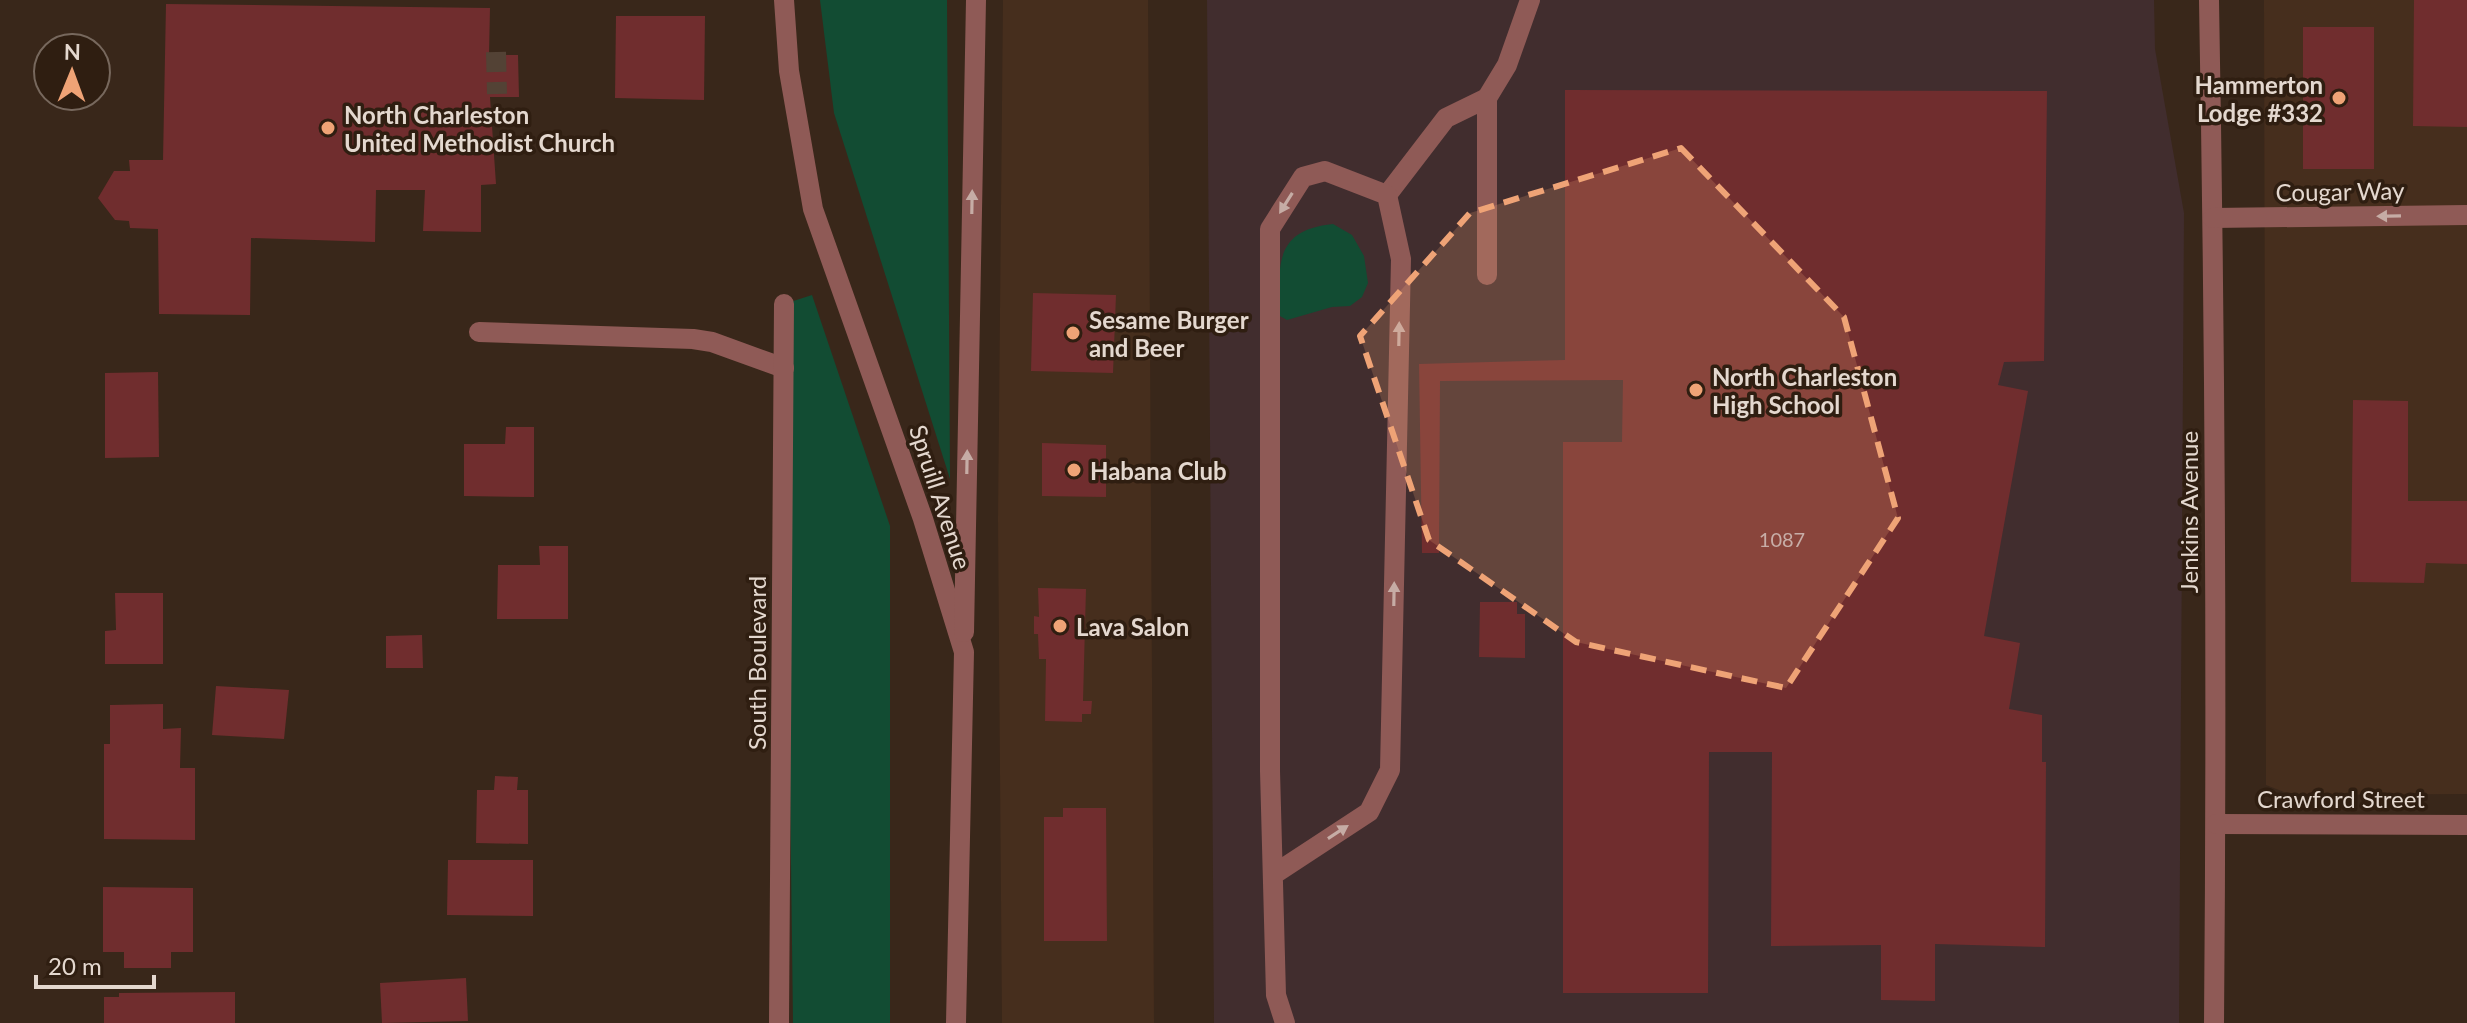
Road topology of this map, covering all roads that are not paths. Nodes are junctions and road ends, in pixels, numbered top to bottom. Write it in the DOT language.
graph roads {
  1 [pos="784,0"];
  2 [pos="976,0"];
  3 [pos="1530,0"];
  4 [pos="2209,0"];
  5 [pos="1487,98"];
  6 [pos="1387,195"];
  7 [pos="2467,215"];
  8 [pos="2213,218"];
  9 [pos="1487,275"];
  10 [pos="784,304"];
  11 [pos="479,332"];
  12 [pos="784,368"];
  13 [pos="964,652"];
  14 [pos="2216,824"];
  15 [pos="2467,825"];
  16 [pos="1273,875"];
  17 [pos="779,1023"];
  18 [pos="956,1023"];
  19 [pos="1285,1023"];
  20 [pos="2214,1023"];
  1 -- 13 [label="street, Spruill Avenue"];
  13 -- 2 [label="street, one-way"];
  3 -- 5 [label="street"];
  4 -- 8 [label="street, Jenkins Avenue"];
  5 -- 6 [label="street"];
  5 -- 9 [label="street"];
  16 -- 6 [label="street, one-way"];
  6 -- 16 [label="street, one-way"];
  7 -- 8 [label="street, Cougar Way, one-way"];
  8 -- 14 [label="street, Jenkins Avenue"];
  10 -- 12 [label="street, South Boulevard"];
  11 -- 12 [label="street"];
  12 -- 17 [label="street, South Boulevard"];
  13 -- 18 [label="street, Spruill Avenue"];
  14 -- 15 [label="street, Crawford Street"];
  14 -- 20 [label="street, Jenkins Avenue"];
  16 -- 19 [label="street"];
}
